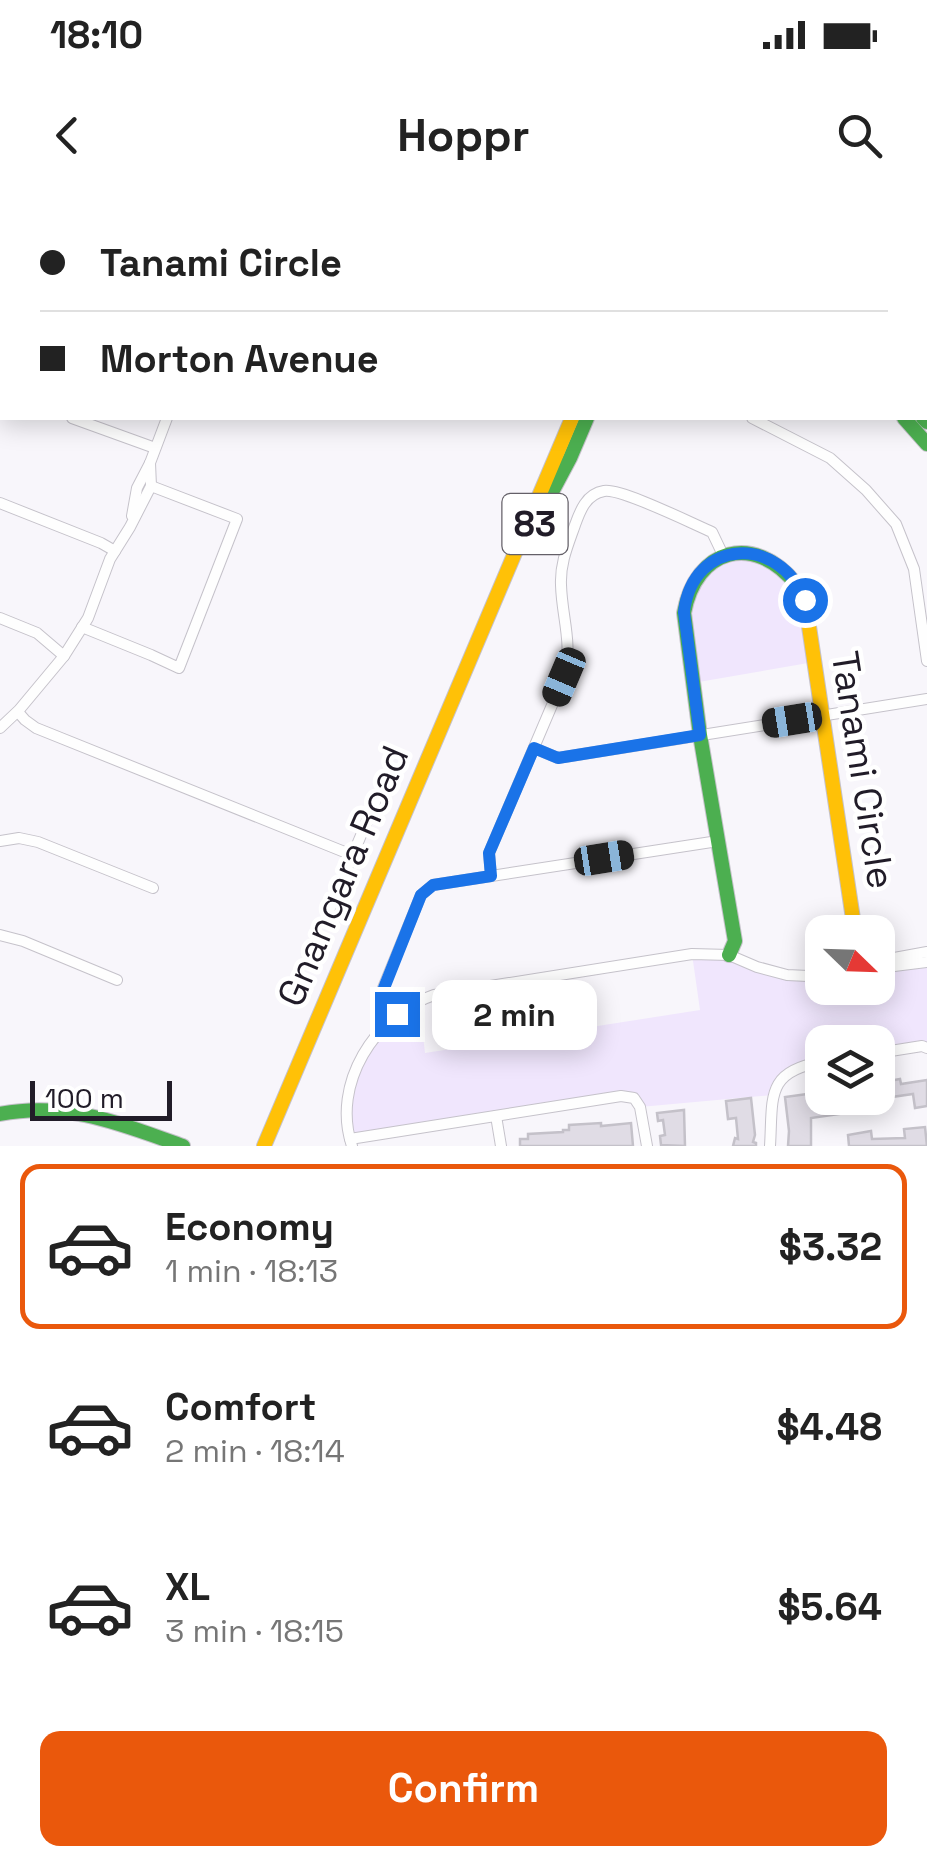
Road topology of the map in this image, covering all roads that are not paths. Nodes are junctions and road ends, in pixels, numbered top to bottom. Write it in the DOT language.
graph roads {
  1 [pos="77,420"];
  2 [pos="167,420"];
  3 [pos="571,420"];
  4 [pos="586,420"];
  5 [pos="756,420"];
  6 [pos="906,420"];
  7 [pos="927,444"];
  8 [pos="154,448"];
  9 [pos="150,463"];
  10 [pos="152,486"];
  11 [pos="0,503"];
  12 [pos="130,527"];
  13 [pos="114,551"];
  14 [pos="723,555"];
  15 [pos="0,618"];
  16 [pos="82,627"];
  17 [pos="482,630"];
  18 [pos="64,656"];
  19 [pos="927,662"];
  20 [pos="927,699"];
  21 [pos="18,712"];
  22 [pos="822,715"];
  23 [pos="0,728"];
  24 [pos="700,735"];
  25 [pos="534,748"];
  26 [pos="376,800"];
  27 [pos="0,841"];
  28 [pos="718,841"];
  29 [pos="352,855"];
  30 [pos="491,876"];
  31 [pos="152,888"];
  32 [pos="328,913"];
  33 [pos="853,915"];
  34 [pos="0,936"];
  35 [pos="927,952"];
  36 [pos="729,955"];
  37 [pos="895,958"];
  38 [pos="927,962"];
  39 [pos="895,966"];
  40 [pos="805,976"];
  41 [pos="117,980"];
  42 [pos="397,1014"];
  43 [pos="927,1048"];
  44 [pos="895,1050"];
  45 [pos="805,1065"];
  46 [pos="0,1114"];
  47 [pos="496,1116"];
  48 [pos="351,1143"];
  49 [pos="183,1146"];
  50 [pos="264,1146"];
  51 [pos="500,1146"];
  52 [pos="647,1146"];
  53 [pos="770,1146"];
  1 -- 8 [label="street"];
  2 -- 8 [label="street"];
  3 -- 17 [label="main road, Gnangara Road / 83"];
  4 -- 17 [label="main road, Gnangara Road / 83"];
  5 -- 19 [label="street"];
  6 -- 7 [label="main road"];
  8 -- 9 [label="street"];
  9 -- 10 [label="street"];
  9 -- 12 [label="street"];
  10 -- 12 [label="street"];
  10 -- 16 [label="street"];
  11 -- 13 [label="street"];
  12 -- 13 [label="street"];
  13 -- 16 [label="street"];
  14 -- 22 [label="main road, Tanami Circle"];
  14 -- 24 [label="main road"];
  14 -- 25 [label="street"];
  15 -- 18 [label="street"];
  16 -- 18 [label="street"];
  17 -- 50 [label="main road, Gnangara Road / 83"];
  18 -- 21 [label="street"];
  20 -- 22 [label="street"];
  21 -- 23 [label="street"];
  21 -- 29 [label="street"];
  22 -- 24 [label="street"];
  22 -- 33 [label="main road, Tanami Circle"];
  24 -- 25 [label="street"];
  24 -- 28 [label="main road"];
  25 -- 30 [label="street"];
  26 -- 29 [label="street"];
  27 -- 31 [label="street"];
  28 -- 30 [label="street"];
  28 -- 36 [label="main road"];
  29 -- 32 [label="street"];
  30 -- 42 [label="street"];
  34 -- 41 [label="street"];
  35 -- 37 [label="street"];
  36 -- 40 [label="street"];
  36 -- 42 [label="street"];
  38 -- 39 [label="street"];
  42 -- 48 [label="street"];
  43 -- 44 [label="street"];
  45 -- 53 [label="street"];
  46 -- 49 [label="main road"];
  47 -- 48 [label="street"];
  47 -- 51 [label="street"];
  47 -- 52 [label="street"];
}
